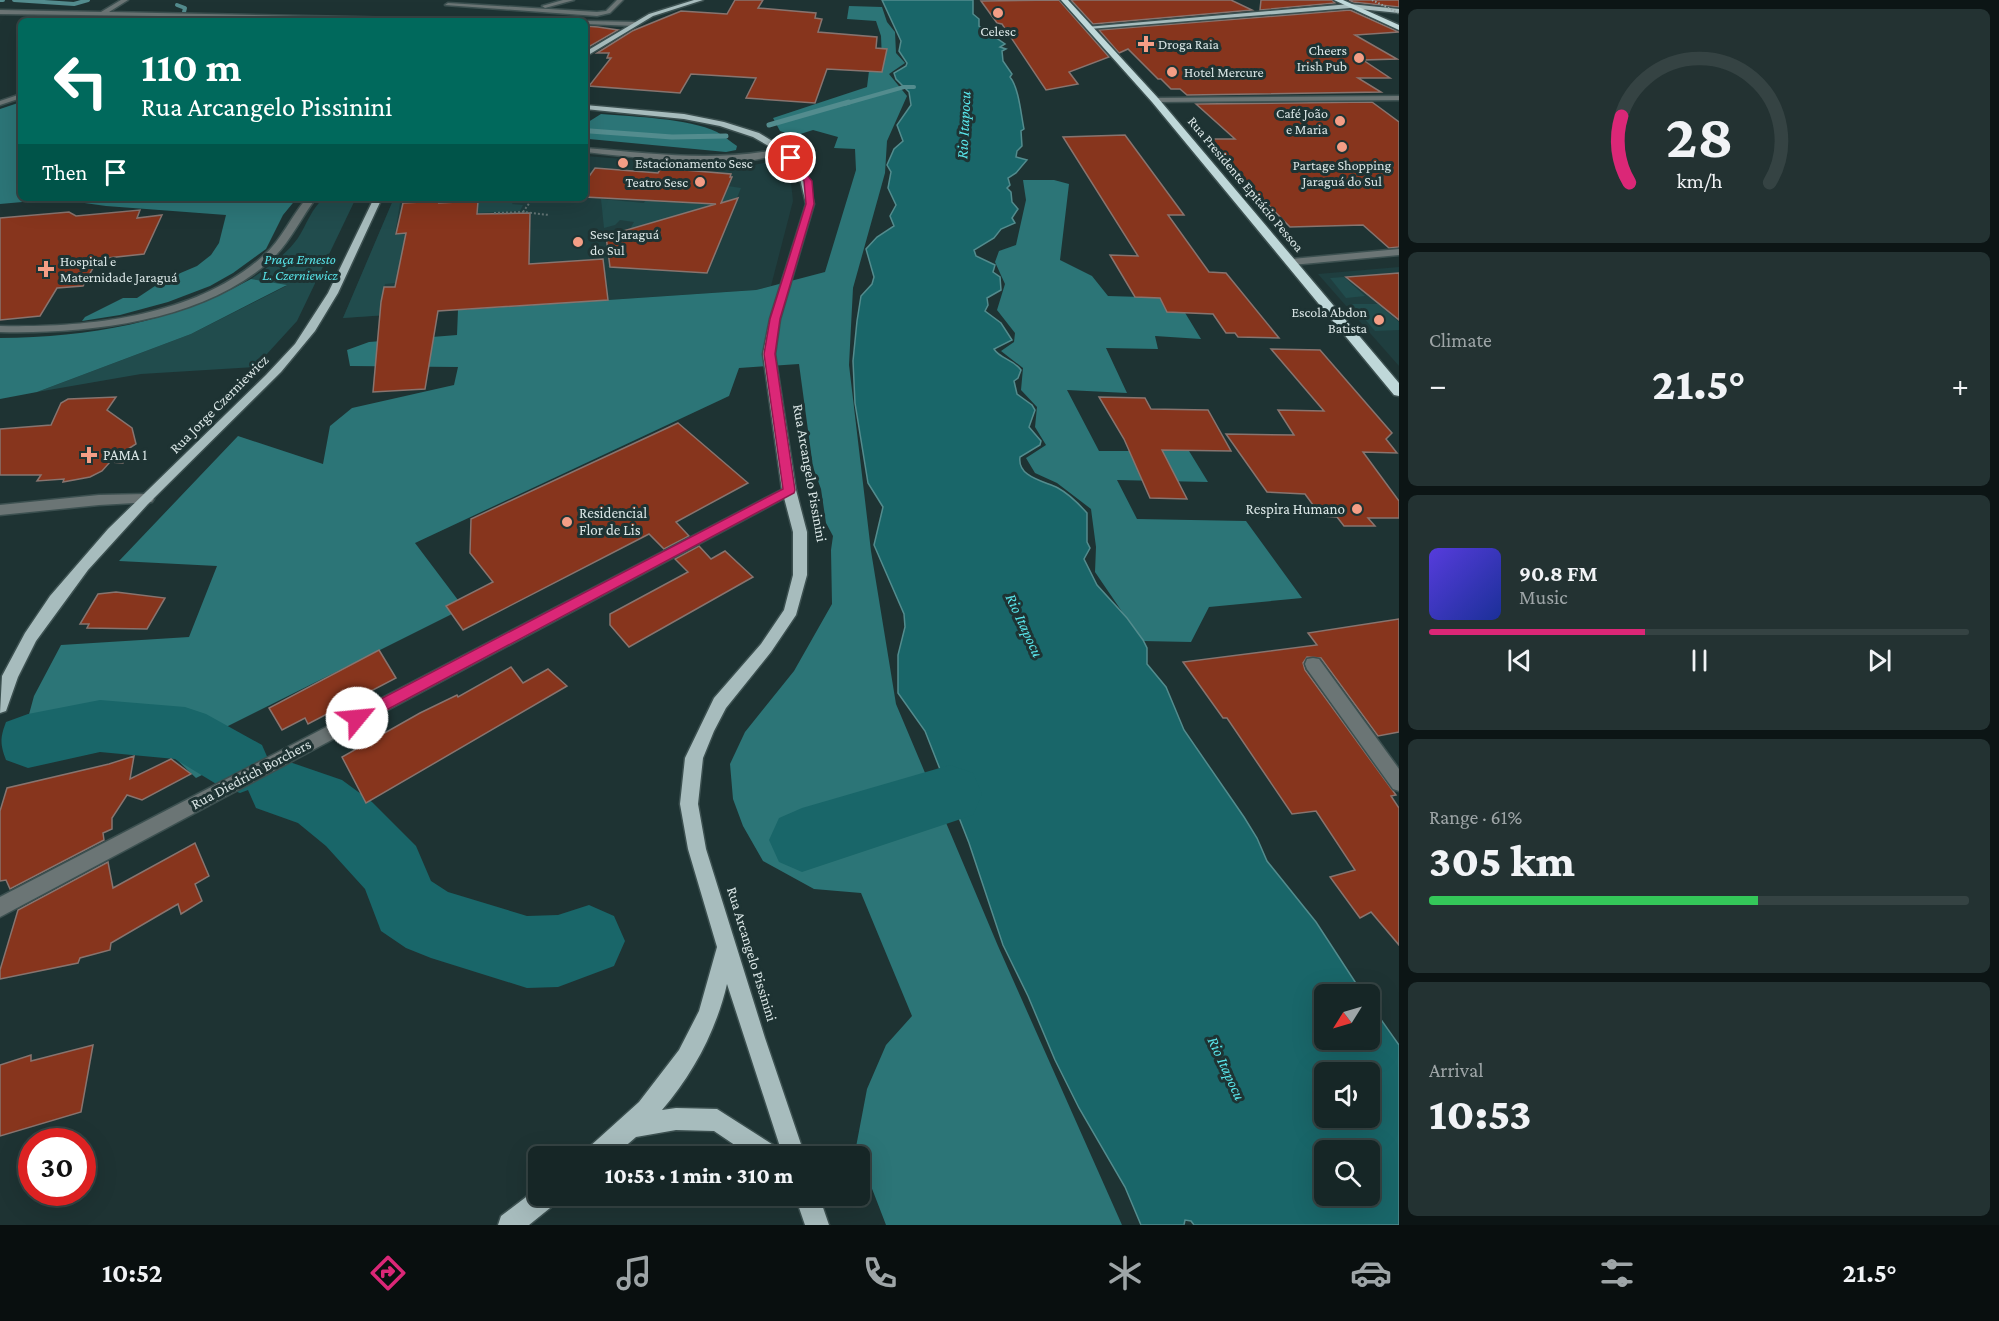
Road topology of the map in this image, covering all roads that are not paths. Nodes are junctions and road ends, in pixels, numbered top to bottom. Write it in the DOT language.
graph roads {
  1 [pos="125,0"];
  2 [pos="454,0"];
  3 [pos="571,0"];
  4 [pos="620,0"];
  5 [pos="700,0"];
  6 [pos="1064,0"];
  7 [pos="1337,0"];
  8 [pos="448,5"];
  9 [pos="1350,6"];
  10 [pos="527,10"];
  11 [pos="0,12"];
  12 [pos="1399,12"];
  13 [pos="102,14"];
  14 [pos="165,15"];
  15 [pos="162,18"];
  16 [pos="363,18"];
  17 [pos="430,18"];
  18 [pos="515,18"];
  19 [pos="1378,19"];
  20 [pos="588,22"];
  21 [pos="634,24"];
  22 [pos="1089,27"];
  23 [pos="1399,28"];
  24 [pos="588,53"];
  25 [pos="18,97"];
  26 [pos="1399,98"];
  27 [pos="1155,100"];
  28 [pos="0,103"];
  29 [pos="588,107"];
  30 [pos="588,150"];
  31 [pos="775,152"];
  32 [pos="309,201"];
  33 [pos="377,201"];
  34 [pos="1399,252"];
  35 [pos="1292,262"];
  36 [pos="0,329"];
  37 [pos="1399,392"];
  38 [pos="789,490"];
  39 [pos="147,499"];
  40 [pos="0,510"];
  41 [pos="1312,664"];
  42 [pos="0,706"];
  43 [pos="1393,765"];
  44 [pos="1399,783"];
  45 [pos="0,907"];
  46 [pos="726,947"];
  47 [pos="634,1126"];
  48 [pos="609,1146"];
  49 [pos="755,1146"];
  50 [pos="791,1146"];
  51 [pos="534,1206"];
  52 [pos="510,1225"];
  1 -- 13 [label="street"];
  2 -- 8 [label="street"];
  3 -- 10 [label="street"];
  4 -- 10 [label="street"];
  5 -- 21 [label="main road"];
  6 -- 22 [label="highway, Rua Presidente Epitácio Pessoa"];
  7 -- 9 [label="highway"];
  8 -- 10 [label="street"];
  8 -- 17 [label="street"];
  9 -- 12 [label="main road"];
  9 -- 19 [label="highway"];
  9 -- 22 [label="main road"];
  10 -- 18 [label="street"];
  11 -- 13 [label="street"];
  12 -- 19 [label="main road"];
  13 -- 14 [label="street"];
  14 -- 15 [label="street"];
  14 -- 16 [label="street"];
  19 -- 23 [label="highway"];
  20 -- 21 [label="street"];
  21 -- 24 [label="main road"];
  22 -- 27 [label="highway, Rua Presidente Epitácio Pessoa"];
  25 -- 28 [label="street"];
  26 -- 27 [label="street"];
  27 -- 35 [label="highway, Rua Presidente Epitácio Pessoa"];
  29 -- 38 [label="main road, Rua Arcangelo Pissinini"];
  30 -- 31 [label="street"];
  32 -- 36 [label="street"];
  33 -- 39 [label="main road, Rua Jorge Czerniewicz"];
  34 -- 35 [label="street"];
  35 -- 37 [label="highway, Rua Presidente Epitácio Pessoa"];
  38 -- 45 [label="street, Rua Diedrich Borchers"];
  38 -- 46 [label="main road, Rua Arcangelo Pissinini"];
  39 -- 40 [label="street"];
  39 -- 42 [label="main road, Rua Jorge Czerniewicz"];
  41 -- 43 [label="street"];
  43 -- 44 [label="street"];
  46 -- 47 [label="main road"];
  46 -- 50 [label="main road, Rua Arcangelo Pissinini"];
  47 -- 48 [label="main road"];
  47 -- 49 [label="main road"];
  51 -- 52 [label="main road"];
}
